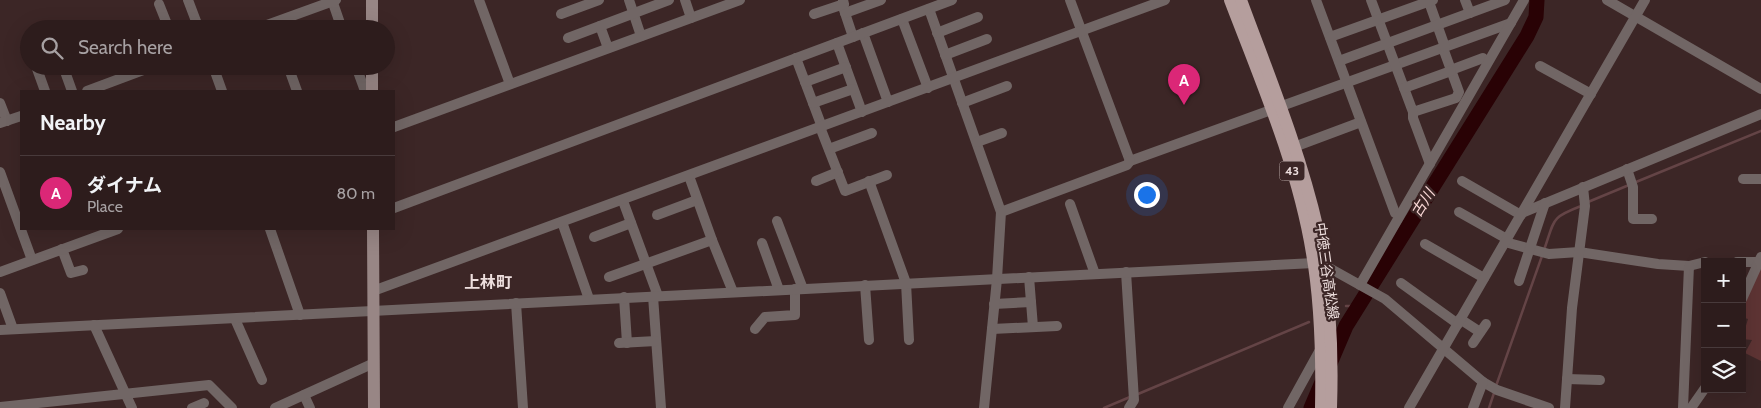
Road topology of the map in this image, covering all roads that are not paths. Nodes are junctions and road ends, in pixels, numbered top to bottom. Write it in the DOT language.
graph roads {
  1 [pos="188,0"];
  2 [pos="334,0"];
  3 [pos="372,0"];
  4 [pos="480,0"];
  5 [pos="598,0"];
  6 [pos="629,0"];
  7 [pos="669,0"];
  8 [pos="685,0"];
  9 [pos="740,0"];
  10 [pos="881,0"];
  11 [pos="952,0"];
  12 [pos="1070,0"];
  13 [pos="1165,0"];
  14 [pos="1230,0"];
  15 [pos="1241,0"];
  16 [pos="1316,0"];
  17 [pos="1371,0"];
  18 [pos="1465,0"];
  19 [pos="1505,0"];
  20 [pos="1607,0"];
  21 [pos="1645,0"];
  22 [pos="1431,1"];
  23 [pos="1520,2"];
  24 [pos="159,4"];
  25 [pos="843,6"];
  26 [pos="929,9"];
  27 [pos="1470,13"];
  28 [pos="561,14"];
  29 [pos="633,14"];
  30 [pos="814,14"];
  31 [pos="1636,16"];
  32 [pos="978,17"];
  33 [pos="692,18"];
  34 [pos="902,19"];
  35 [pos="165,20"];
  36 [pos="196,20"];
  37 [pos="287,20"];
  38 [pos="340,20"];
  39 [pos="372,20"];
  40 [pos="1379,20"];
  41 [pos="1511,23"];
  42 [pos="1437,25"];
  43 [pos="600,26"];
  44 [pos="1081,31"];
  45 [pos="937,33"];
  46 [pos="858,35"];
  47 [pos="641,36"];
  48 [pos="1330,37"];
  49 [pos="568,38"];
  50 [pos="987,39"];
  51 [pos="837,43"];
  52 [pos="1387,43"];
  53 [pos="608,48"];
  54 [pos="1444,48"];
  55 [pos="945,54"];
  56 [pos="796,58"];
  57 [pos="1483,58"];
  58 [pos="1339,61"];
  59 [pos="1396,66"];
  60 [pos="1540,66"];
  61 [pos="846,67"];
  62 [pos="1451,71"];
  63 [pos="39,75"];
  64 [pos="66,75"];
  65 [pos="130,75"];
  66 [pos="216,75"];
  67 [pos="291,75"];
  68 [pos="359,75"];
  69 [pos="372,75"];
  70 [pos="953,78"];
  71 [pos="805,82"];
  72 [pos="1347,83"];
  73 [pos="510,84"];
  74 [pos="1007,86"];
  75 [pos="853,88"];
  76 [pos="928,88"];
  77 [pos="1404,88"];
  78 [pos="1761,89"];
  79 [pos="45,90"];
  80 [pos="72,90"];
  81 [pos="90,90"];
  82 [pos="222,90"];
  83 [pos="297,90"];
  84 [pos="365,90"];
  85 [pos="372,90"];
  86 [pos="1591,94"];
  87 [pos="888,102"];
  88 [pos="0,103"];
  89 [pos="813,103"];
  90 [pos="962,103"];
  91 [pos="1275,108"];
  92 [pos="862,112"];
  93 [pos="1413,112"];
  94 [pos="1761,114"];
  95 [pos="20,116"];
  96 [pos="3,122"];
  97 [pos="1361,122"];
  98 [pos="395,127"];
  99 [pos="821,127"];
  100 [pos="872,133"];
  101 [pos="1002,133"];
  102 [pos="977,142"];
  103 [pos="1294,146"];
  104 [pos="829,149"];
  105 [pos="1130,161"];
  106 [pos="1430,164"];
  107 [pos="1627,169"];
  108 [pos="0,172"];
  109 [pos="838,172"];
  110 [pos="887,175"];
  111 [pos="689,176"];
  112 [pos="1743,179"];
  113 [pos="1761,179"];
  114 [pos="816,180"];
  115 [pos="869,181"];
  116 [pos="1462,181"];
  117 [pos="1583,188"];
  118 [pos="697,200"];
  119 [pos="623,201"];
  120 [pos="1545,203"];
  121 [pos="1070,204"];
  122 [pos="395,208"];
  123 [pos="1001,212"];
  124 [pos="1459,212"];
  125 [pos="1395,213"];
  126 [pos="1521,214"];
  127 [pos="657,215"];
  128 [pos="1652,219"];
  129 [pos="777,221"];
  130 [pos="562,222"];
  131 [pos="631,223"];
  132 [pos="20,227"];
  133 [pos="21,230"];
  134 [pos="115,230"];
  135 [pos="270,230"];
  136 [pos="373,230"];
  137 [pos="594,237"];
  138 [pos="712,240"];
  139 [pos="1506,241"];
  140 [pos="762,242"];
  141 [pos="1425,244"];
  142 [pos="62,249"];
  143 [pos="1529,250"];
  144 [pos="1579,252"];
  145 [pos="32,260"];
  146 [pos="1760,260"];
  147 [pos="1746,261"];
  148 [pos="1701,263"];
  149 [pos="646,264"];
  150 [pos="1319,264"];
  151 [pos="1688,266"];
  152 [pos="83,270"];
  153 [pos="0,272"];
  154 [pos="1126,272"];
  155 [pos="1096,274"];
  156 [pos="609,277"];
  157 [pos="1030,277"];
  158 [pos="1484,278"];
  159 [pos="997,279"];
  160 [pos="1519,280"];
  161 [pos="1401,282"];
  162 [pos="906,283"];
  163 [pos="865,285"];
  164 [pos="1362,286"];
  165 [pos="799,289"];
  166 [pos="779,290"];
  167 [pos="1746,290"];
  168 [pos="374,291"];
  169 [pos="733,292"];
  170 [pos="0,293"];
  171 [pos="656,296"];
  172 [pos="624,298"];
  173 [pos="589,299"];
  174 [pos="1031,302"];
  175 [pos="516,303"];
  176 [pos="994,304"];
  177 [pos="374,310"];
  178 [pos="300,314"];
  179 [pos="236,318"];
  180 [pos="1459,322"];
  181 [pos="94,325"];
  182 [pos="1057,326"];
  183 [pos="1033,327"];
  184 [pos="755,329"];
  185 [pos="992,329"];
  186 [pos="0,330"];
  187 [pos="13,330"];
  188 [pos="869,340"];
  189 [pos="909,340"];
  190 [pos="656,342"];
  191 [pos="1473,343"];
  192 [pos="1444,348"];
  193 [pos="1321,349"];
  194 [pos="374,363"];
  195 [pos="1567,379"];
  196 [pos="262,380"];
  197 [pos="1600,380"];
  198 [pos="1483,382"];
  199 [pos="1702,393"];
  200 [pos="125,394"];
  201 [pos="304,395"];
  202 [pos="204,403"];
  203 [pos="0,407"];
  204 [pos="132,408"];
  205 [pos="192,408"];
  206 [pos="232,408"];
  207 [pos="275,408"];
  208 [pos="310,408"];
  209 [pos="374,408"];
  210 [pos="523,408"];
  211 [pos="661,408"];
  212 [pos="984,408"];
  213 [pos="1129,408"];
  214 [pos="1288,408"];
  215 [pos="1325,408"];
  216 [pos="1409,408"];
  217 [pos="1473,408"];
  218 [pos="1549,408"];
  219 [pos="1565,408"];
  220 [pos="1683,408"];
  221 [pos="1691,408"];
  1 -- 36 [label="street"];
  2 -- 37 [label="street"];
  2 -- 38 [label="street"];
  3 -- 39 [label="street"];
  4 -- 73 [label="street"];
  5 -- 28 [label="street"];
  6 -- 29 [label="street"];
  7 -- 29 [label="street"];
  8 -- 33 [label="street"];
  9 -- 33 [label="street"];
  10 -- 25 [label="street"];
  11 -- 26 [label="street"];
  12 -- 44 [label="street"];
  13 -- 44 [label="street"];
  14 -- 91 [label="main road, 中徳三谷高松線 / 43"];
  15 -- 91 [label="main road, 中徳三谷高松線 / 43"];
  16 -- 48 [label="street"];
  17 -- 40 [label="street"];
  18 -- 27 [label="street"];
  19 -- 27 [label="street"];
  20 -- 31 [label="street"];
  21 -- 31 [label="street"];
  22 -- 40 [label="street"];
  22 -- 42 [label="street"];
  23 -- 41 [label="street"];
  24 -- 35 [label="street"];
  25 -- 30 [label="street"];
  25 -- 46 [label="street"];
  26 -- 34 [label="street"];
  26 -- 45 [label="street"];
  27 -- 42 [label="street"];
  29 -- 43 [label="street"];
  29 -- 47 [label="street"];
  31 -- 78 [label="street"];
  31 -- 86 [label="street"];
  32 -- 45 [label="street"];
  33 -- 47 [label="street"];
  34 -- 46 [label="street"];
  34 -- 76 [label="street"];
  40 -- 48 [label="street"];
  40 -- 52 [label="street"];
  41 -- 54 [label="street"];
  41 -- 106 [label="street"];
  42 -- 52 [label="street"];
  42 -- 54 [label="street"];
  43 -- 49 [label="street"];
  43 -- 53 [label="street"];
  44 -- 70 [label="street"];
  44 -- 105 [label="street"];
  45 -- 55 [label="street"];
  46 -- 51 [label="street"];
  46 -- 87 [label="street"];
  47 -- 53 [label="street"];
  48 -- 58 [label="street"];
  50 -- 55 [label="street"];
  51 -- 56 [label="street"];
  51 -- 61 [label="street"];
  52 -- 58 [label="street"];
  52 -- 59 [label="street"];
  53 -- 73 [label="street"];
  54 -- 59 [label="street"];
  54 -- 62 [label="street"];
  55 -- 70 [label="street"];
  56 -- 71 [label="street"];
  56 -- 122 [label="street"];
  57 -- 62 [label="street"];
  58 -- 72 [label="street"];
  59 -- 72 [label="street"];
  59 -- 77 [label="street"];
  60 -- 86 [label="street"];
  61 -- 71 [label="street"];
  61 -- 75 [label="street"];
  62 -- 77 [label="street"];
  62 -- 93 [label="street"];
  63 -- 79 [label="street"];
  64 -- 80 [label="street"];
  65 -- 81 [label="street"];
  66 -- 82 [label="street"];
  67 -- 83 [label="street"];
  68 -- 84 [label="street"];
  69 -- 85 [label="street"];
  70 -- 76 [label="street"];
  70 -- 90 [label="street"];
  71 -- 89 [label="street"];
  72 -- 91 [label="street"];
  72 -- 97 [label="street"];
  73 -- 98 [label="street"];
  74 -- 90 [label="street"];
  75 -- 89 [label="street"];
  75 -- 92 [label="street"];
  76 -- 87 [label="street"];
  77 -- 93 [label="street"];
  86 -- 126 [label="street"];
  87 -- 92 [label="street"];
  88 -- 96 [label="street"];
  89 -- 99 [label="street"];
  90 -- 102 [label="street"];
  91 -- 103 [label="main road, 中徳三谷高松線 / 43"];
  91 -- 105 [label="street"];
  91 -- 150 [label="main road, 中徳三谷高松線 / 43"];
  92 -- 99 [label="street"];
  93 -- 106 [label="street"];
  94 -- 107 [label="street"];
  95 -- 96 [label="street"];
  97 -- 103 [label="street"];
  97 -- 125 [label="street"];
  99 -- 104 [label="street"];
  99 -- 111 [label="street"];
  100 -- 104 [label="street"];
  101 -- 102 [label="street"];
  102 -- 123 [label="street"];
  103 -- 150 [label="main road, 中徳三谷高松線 / 43"];
  104 -- 109 [label="street"];
  105 -- 123 [label="street"];
  106 -- 164 [label="street"];
  107 -- 117 [label="street"];
  107 -- 128 [label="street"];
  108 -- 132 [label="street"];
  109 -- 114 [label="street"];
  109 -- 115 [label="street"];
  110 -- 115 [label="street"];
  111 -- 118 [label="street"];
  111 -- 119 [label="street"];
  112 -- 113 [label="street"];
  115 -- 162 [label="street"];
  116 -- 126 [label="street"];
  117 -- 120 [label="street"];
  117 -- 144 [label="street"];
  118 -- 127 [label="street"];
  118 -- 138 [label="street"];
  119 -- 130 [label="street"];
  119 -- 131 [label="street"];
  120 -- 126 [label="street"];
  120 -- 143 [label="street"];
  121 -- 155 [label="street"];
  123 -- 159 [label="street"];
  124 -- 139 [label="street"];
  126 -- 139 [label="street"];
  129 -- 165 [label="street"];
  130 -- 168 [label="street"];
  130 -- 173 [label="street"];
  131 -- 137 [label="street"];
  131 -- 149 [label="street"];
  133 -- 145 [label="street"];
  134 -- 142 [label="street"];
  135 -- 178 [label="street"];
  136 -- 168 [label="street"];
  138 -- 149 [label="street"];
  138 -- 169 [label="street"];
  139 -- 143 [label="street"];
  139 -- 158 [label="street"];
  140 -- 166 [label="street"];
  141 -- 158 [label="street"];
  142 -- 145 [label="street"];
  142 -- 152 [label="street"];
  143 -- 144 [label="street"];
  143 -- 160 [label="street"];
  144 -- 151 [label="street"];
  144 -- 195 [label="street"];
  145 -- 153 [label="street"];
  146 -- 147 [label="street"];
  146 -- 167 [label="street"];
  148 -- 151 [label="street"];
  149 -- 156 [label="street"];
  149 -- 171 [label="street"];
  150 -- 154 [label="street"];
  150 -- 164 [label="street"];
  150 -- 193 [label="main road, 中徳三谷高松線 / 43"];
  150 -- 215 [label="main road, 中徳三谷高松線 / 43"];
  151 -- 220 [label="street"];
  154 -- 155 [label="street"];
  154 -- 213 [label="street"];
  155 -- 157 [label="street"];
  157 -- 159 [label="street"];
  157 -- 174 [label="street"];
  158 -- 180 [label="street"];
  159 -- 162 [label="street"];
  159 -- 176 [label="street"];
  161 -- 180 [label="street"];
  162 -- 163 [label="street"];
  162 -- 189 [label="street"];
  163 -- 165 [label="street"];
  163 -- 188 [label="street"];
  164 -- 192 [label="street"];
  165 -- 166 [label="street"];
  165 -- 184 [label="street"];
  166 -- 169 [label="street"];
  168 -- 177 [label="street"];
  169 -- 171 [label="street"];
  170 -- 187 [label="street"];
  171 -- 172 [label="street"];
  171 -- 190 [label="street"];
  172 -- 173 [label="street"];
  172 -- 190 [label="street"];
  173 -- 175 [label="street"];
  174 -- 176 [label="street"];
  174 -- 183 [label="street"];
  175 -- 177 [label="street"];
  175 -- 210 [label="street"];
  176 -- 185 [label="street"];
  177 -- 178 [label="street"];
  177 -- 194 [label="street"];
  178 -- 179 [label="street"];
  179 -- 181 [label="street"];
  179 -- 196 [label="street"];
  180 -- 191 [label="street"];
  180 -- 192 [label="street"];
  181 -- 187 [label="street"];
  181 -- 200 [label="street"];
  182 -- 183 [label="street"];
  183 -- 185 [label="street"];
  185 -- 212 [label="street"];
  186 -- 187 [label="street"];
  190 -- 211 [label="street"];
  192 -- 198 [label="street"];
  192 -- 216 [label="street"];
  193 -- 214 [label="street"];
  193 -- 215 [label="main road, 中徳三谷高松線 / 43"];
  194 -- 201 [label="street"];
  194 -- 209 [label="street"];
  195 -- 197 [label="street"];
  195 -- 219 [label="street"];
  198 -- 217 [label="street"];
  198 -- 218 [label="street"];
  199 -- 221 [label="street"];
  200 -- 203 [label="street"];
  200 -- 204 [label="street"];
  200 -- 206 [label="street"];
  201 -- 207 [label="street"];
  201 -- 208 [label="street"];
  202 -- 205 [label="street"];
}
